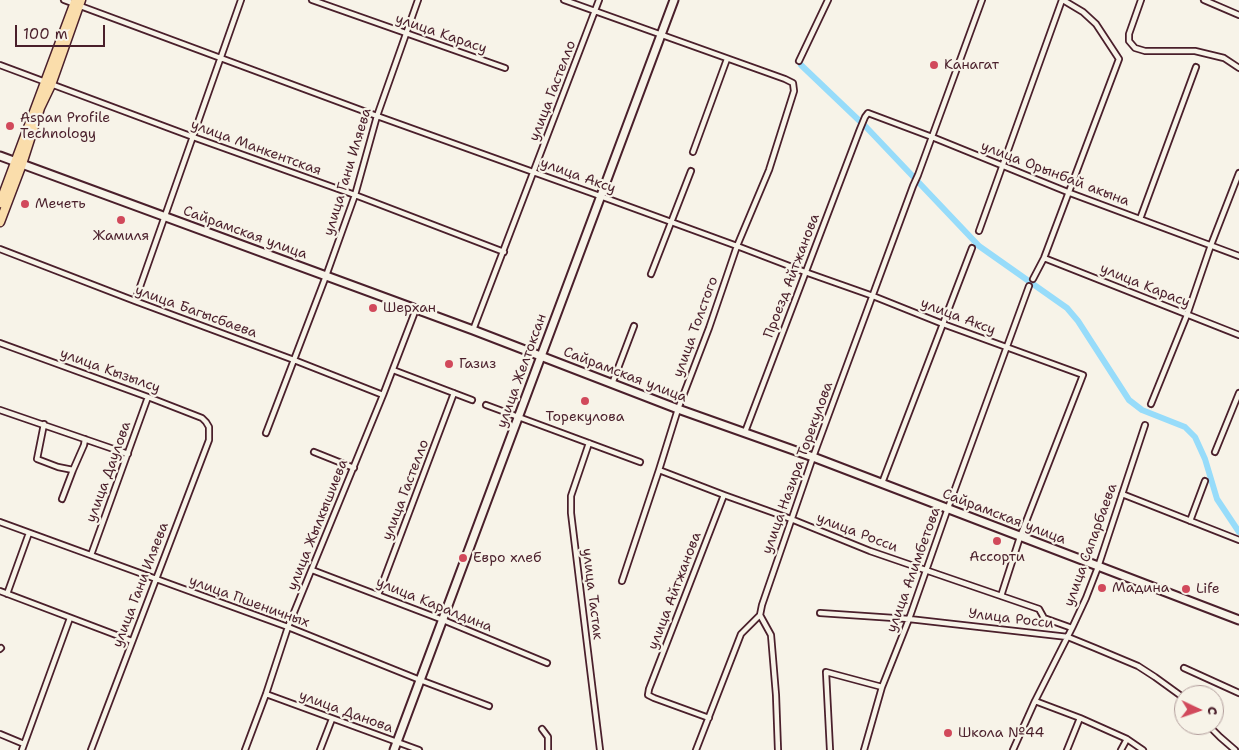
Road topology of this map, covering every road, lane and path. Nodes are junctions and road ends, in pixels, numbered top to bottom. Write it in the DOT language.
graph roads {
  1 [pos="64,0"];
  2 [pos="242,0"];
  3 [pos="312,0"];
  4 [pos="418,0"];
  5 [pos="564,0"];
  6 [pos="599,0"];
  7 [pos="674,0"];
  8 [pos="828,0"];
  9 [pos="982,0"];
  10 [pos="1062,0"];
  11 [pos="1141,0"];
  12 [pos="1204,0"];
  13 [pos="77,2"];
  14 [pos="595,12"];
  15 [pos="1239,15"];
  16 [pos="405,34"];
  17 [pos="661,35"];
  18 [pos="221,58"];
  19 [pos="727,59"];
  20 [pos="799,61"];
  21 [pos="0,66"];
  22 [pos="1196,67"];
  23 [pos="505,68"];
  24 [pos="1239,68"];
  25 [pos="48,84"];
  26 [pos="377,116"];
  27 [pos="865,117"];
  28 [pos="193,137"];
  29 [pos="932,138"];
  30 [pos="693,152"];
  31 [pos="0,156"];
  32 [pos="18,163"];
  33 [pos="1002,166"];
  34 [pos="691,171"];
  35 [pos="534,172"];
  36 [pos="1239,173"];
  37 [pos="1070,193"];
  38 [pos="355,195"];
  39 [pos="600,196"];
  40 [pos="0,202"];
  41 [pos="166,216"];
  42 [pos="1140,219"];
  43 [pos="0,222"];
  44 [pos="671,222"];
  45 [pos="979,231"];
  46 [pos="737,246"];
  47 [pos="1211,246"];
  48 [pos="972,248"];
  49 [pos="0,250"];
  50 [pos="504,252"];
  51 [pos="1239,256"];
  52 [pos="1044,258"];
  53 [pos="805,272"];
  54 [pos="651,274"];
  55 [pos="326,276"];
  56 [pos="1033,279"];
  57 [pos="1029,286"];
  58 [pos="873,296"];
  59 [pos="135,301"];
  60 [pos="416,310"];
  61 [pos="1187,315"];
  62 [pos="943,324"];
  63 [pos="634,326"];
  64 [pos="473,330"];
  65 [pos="1239,335"];
  66 [pos="0,343"];
  67 [pos="1006,347"];
  68 [pos="541,356"];
  69 [pos="294,360"];
  70 [pos="393,370"];
  71 [pos="612,384"];
  72 [pos="454,393"];
  73 [pos="1239,394"];
  74 [pos="384,395"];
  75 [pos="148,397"];
  76 [pos="472,400"];
  77 [pos="1151,404"];
  78 [pos="486,405"];
  79 [pos="678,409"];
  80 [pos="0,410"];
  81 [pos="518,417"];
  82 [pos="44,424"];
  83 [pos="1145,425"];
  84 [pos="209,427"];
  85 [pos="745,432"];
  86 [pos="266,433"];
  87 [pos="85,439"];
  88 [pos="589,443"];
  89 [pos="314,452"];
  90 [pos="1215,452"];
  91 [pos="128,454"];
  92 [pos="813,456"];
  93 [pos="640,462"];
  94 [pos="354,468"];
  95 [pos="73,470"];
  96 [pos="659,470"];
  97 [pos="1205,481"];
  98 [pos="882,483"];
  99 [pos="1122,494"];
  100 [pos="724,495"];
  101 [pos="62,499"];
  102 [pos="948,508"];
  103 [pos="791,519"];
  104 [pos="1190,521"];
  105 [pos="0,522"];
  106 [pos="29,533"];
  107 [pos="1020,536"];
  108 [pos="1239,540"];
  109 [pos="91,555"];
  110 [pos="1098,566"];
  111 [pos="312,570"];
  112 [pos="926,570"];
  113 [pos="155,580"];
  114 [pos="622,581"];
  115 [pos="0,591"];
  116 [pos="7,594"];
  117 [pos="378,595"];
  118 [pos="1001,596"];
  119 [pos="820,613"];
  120 [pos="760,615"];
  121 [pos="70,618"];
  122 [pos="909,619"];
  123 [pos="443,620"];
  124 [pos="1239,620"];
  125 [pos="288,628"];
  126 [pos="1072,628"];
  127 [pos="1068,637"];
  128 [pos="132,641"];
  129 [pos="547,662"];
  130 [pos="1184,668"];
  131 [pos="420,680"];
  132 [pos="882,687"];
  133 [pos="1174,691"];
  134 [pos="266,694"];
  135 [pos="1239,694"];
  136 [pos="1035,701"];
  137 [pos="489,706"];
  138 [pos="709,718"];
  139 [pos="1080,718"];
  140 [pos="332,719"];
  141 [pos="542,729"];
  142 [pos="0,734"];
  143 [pos="1218,735"];
  144 [pos="1127,739"];
  145 [pos="397,742"];
  146 [pos="24,744"];
  147 [pos="22,750"];
  148 [pos="91,750"];
  149 [pos="245,750"];
  150 [pos="320,750"];
  151 [pos="394,750"];
  152 [pos="419,750"];
  153 [pos="548,750"];
  154 [pos="600,750"];
  155 [pos="696,750"];
  156 [pos="778,750"];
  157 [pos="830,750"];
  158 [pos="864,750"];
  159 [pos="1013,750"];
  160 [pos="1067,750"];
  161 [pos="1121,750"];
  162 [pos="1143,750"];
  163 [pos="1235,750"];
  1 -- 13 [label="street, улица Аксу"];
  2 -- 18 [label="street"];
  3 -- 16 [label="street, улица Карасу"];
  4 -- 16 [label="street, улица Гани Иляева"];
  5 -- 14 [label="street"];
  6 -- 14 [label="street, улица Гастелло"];
  7 -- 17 [label="main road, улица Желтоксан"];
  8 -- 20 [label="street"];
  9 -- 29 [label="street, улица Назира Торекулова"];
  10 -- 33 [label="street"];
  10 -- 37 [label="street"];
  11 -- 24 [label="street"];
  12 -- 15 [label="street"];
  13 -- 18 [label="street, улица Аксу"];
  13 -- 25 [label="main road"];
  14 -- 17 [label="street"];
  14 -- 35 [label="street, улица Гастелло"];
  16 -- 23 [label="street, улица Карасу"];
  16 -- 26 [label="street, улица Гани Иляева"];
  17 -- 19 [label="street"];
  17 -- 39 [label="main road, улица Желтоксан"];
  18 -- 26 [label="street, улица Аксу"];
  18 -- 28 [label="street"];
  19 -- 30 [label="street"];
  19 -- 46 [label="street, улица Толстого"];
  21 -- 25 [label="street, улица Манкентская"];
  22 -- 42 [label="street"];
  25 -- 28 [label="street, улица Манкентская"];
  25 -- 32 [label="main road"];
  26 -- 35 [label="street, улица Аксу"];
  26 -- 38 [label="street, улица Гани Иляева"];
  27 -- 29 [label="street, улица Орынбай акына"];
  27 -- 53 [label="street, Проезд Айтжанова"];
  28 -- 38 [label="street, улица Манкентская"];
  28 -- 41 [label="street"];
  29 -- 33 [label="street, улица Орынбай акына"];
  29 -- 58 [label="street, улица Назира Торекулова"];
  31 -- 32 [label="main road, Сайрамская улица"];
  32 -- 40 [label="main road"];
  32 -- 41 [label="main road, Сайрамская улица"];
  32 -- 43 [label="main road"];
  33 -- 37 [label="street, улица Орынбай акына"];
  33 -- 45 [label="street"];
  34 -- 44 [label="street"];
  35 -- 39 [label="street, улица Аксу"];
  35 -- 50 [label="street, улица Гастелло"];
  36 -- 47 [label="street"];
  37 -- 42 [label="street, улица Орынбай акына"];
  37 -- 52 [label="street"];
  38 -- 50 [label="street, улица Манкентская"];
  38 -- 55 [label="street, улица Гани Иляева"];
  39 -- 44 [label="street, улица Аксу"];
  39 -- 68 [label="main road, улица Желтоксан"];
  41 -- 55 [label="main road, Сайрамская улица"];
  41 -- 59 [label="street"];
  42 -- 47 [label="street, улица Орынбай акына"];
  44 -- 46 [label="street, улица Аксу"];
  44 -- 54 [label="street"];
  46 -- 53 [label="street, улица Аксу"];
  46 -- 79 [label="street, улица Толстого"];
  47 -- 51 [label="street, улица Орынбай акына"];
  47 -- 61 [label="street"];
  48 -- 62 [label="street"];
  49 -- 59 [label="street, улица Багысбаева"];
  50 -- 64 [label="street, улица Гастелло"];
  52 -- 56 [label="street"];
  52 -- 61 [label="street, улица Карасу"];
  53 -- 58 [label="street, улица Аксу"];
  53 -- 85 [label="street, Проезд Айтжанова"];
  55 -- 60 [label="main road, Сайрамская улица"];
  55 -- 69 [label="street, улица Гани Иляева"];
  57 -- 67 [label="street, улица Алимбетова"];
  58 -- 62 [label="street, улица Аксу"];
  58 -- 92 [label="street, улица Назира Торекулова"];
  59 -- 69 [label="street, улица Багысбаева"];
  60 -- 64 [label="main road, Сайрамская улица"];
  60 -- 70 [label="street, улица Жылкышиева"];
  61 -- 65 [label="street, улица Карасу"];
  61 -- 77 [label="street"];
  62 -- 67 [label="street, улица Аксу"];
  62 -- 98 [label="street"];
  63 -- 71 [label="street"];
  64 -- 68 [label="main road, Сайрамская улица"];
  66 -- 75 [label="street, улица Кызылсу"];
  67 -- 102 [label="street, улица Алимбетова"];
  67 -- 107 [label="street, улица Аксу"];
  68 -- 71 [label="main road, Сайрамская улица"];
  68 -- 81 [label="main road, улица Желтоксан"];
  69 -- 74 [label="street, улица Багысбаева"];
  69 -- 86 [label="street, улица Гани Иляева"];
  70 -- 72 [label="street"];
  70 -- 74 [label="street, улица Жылкышиева"];
  71 -- 79 [label="main road, Сайрамская улица"];
  72 -- 76 [label="street"];
  72 -- 117 [label="street, улица Гастелло"];
  73 -- 90 [label="street"];
  74 -- 94 [label="street, улица Жылкышиева"];
  75 -- 84 [label="street, улица Кызылсу"];
  75 -- 91 [label="street, улица Даулова"];
  78 -- 81 [label="street"];
  79 -- 85 [label="main road, Сайрамская улица"];
  79 -- 96 [label="street, улица Толстого"];
  80 -- 82 [label="street"];
  81 -- 88 [label="street"];
  81 -- 123 [label="main road, улица Желтоксан"];
  82 -- 87 [label="street"];
  82 -- 95 [label="street"];
  83 -- 99 [label="street, улица Сапарбаева"];
  84 -- 113 [label="street, улица Гани Иляева"];
  85 -- 92 [label="main road, Сайрамская улица"];
  87 -- 91 [label="street"];
  87 -- 95 [label="street"];
  88 -- 93 [label="street"];
  88 -- 154 [label="street, улица Тастак"];
  89 -- 94 [label="street"];
  91 -- 109 [label="street, улица Даулова"];
  92 -- 98 [label="main road, Сайрамская улица"];
  92 -- 103 [label="street, улица Назира Торекулова"];
  94 -- 111 [label="street, улица Жылкышиева"];
  95 -- 101 [label="street"];
  96 -- 100 [label="street, улица Росси"];
  96 -- 114 [label="street, улица Толстого"];
  97 -- 104 [label="street"];
  98 -- 102 [label="main road, Сайрамская улица"];
  99 -- 104 [label="street"];
  99 -- 110 [label="street, улица Сапарбаева"];
  100 -- 103 [label="street, улица Росси"];
  100 -- 138 [label="street, улица Айтжанова"];
  102 -- 107 [label="main road, Сайрамская улица"];
  102 -- 112 [label="street, улица Алимбетова"];
  103 -- 112 [label="street, улица Росси"];
  103 -- 120 [label="street, улица Назира Торекулова"];
  104 -- 108 [label="street"];
  105 -- 106 [label="street, улица Пшеничных"];
  106 -- 109 [label="street, улица Пшеничных"];
  106 -- 116 [label="street"];
  107 -- 110 [label="main road, Сайрамская улица"];
  107 -- 118 [label="street"];
  109 -- 113 [label="street, улица Пшеничных"];
  110 -- 124 [label="main road, Сайрамская улица"];
  110 -- 126 [label="street, улица Сапарбаева"];
  111 -- 117 [label="street, улица Каралдина"];
  111 -- 125 [label="street, улица Жылкышиева"];
  112 -- 118 [label="street, улица Росси"];
  112 -- 122 [label="street, улица Алимбетова"];
  113 -- 125 [label="street, улица Пшеничных"];
  113 -- 128 [label="street, улица Гани Иляева"];
  115 -- 116 [label="street"];
  116 -- 121 [label="street"];
  117 -- 123 [label="street, улица Каралдина"];
  118 -- 126 [label="street, улица Росси"];
  119 -- 122 [label="street, Улица Росси"];
  120 -- 138 [label="street, улица Назира Торекулова"];
  120 -- 156 [label="street"];
  121 -- 128 [label="street"];
  121 -- 146 [label="street"];
  122 -- 127 [label="street, Улица Росси"];
  122 -- 132 [label="street, улица Алимбетова"];
  123 -- 129 [label="street, улица Каралдина"];
  123 -- 131 [label="main road, улица Желтоксан"];
  125 -- 131 [label="street, улица Пшеничных"];
  125 -- 134 [label="street, улица Жылкышиева"];
  126 -- 127 [label="street, улица Сапарбаева"];
  127 -- 133 [label="street, Улица Росси"];
  127 -- 136 [label="street, улица Сапарбаева"];
  128 -- 148 [label="street, улица Гани Иляева"];
  130 -- 135 [label="street"];
  131 -- 137 [label="street, улица Пшеничных"];
  131 -- 145 [label="main road, улица Желтоксан"];
  132 -- 157 [label="street"];
  132 -- 158 [label="street, улица Алимбетова"];
  134 -- 140 [label="street, улица Данова"];
  134 -- 149 [label="street, улица Жылкышиева"];
  136 -- 139 [label="street"];
  136 -- 159 [label="street, улица Сапарбаева"];
  138 -- 155 [label="street, улица Назира Торекулова"];
  139 -- 144 [label="street"];
  139 -- 160 [label="street"];
  140 -- 145 [label="street, улица Данова"];
  140 -- 150 [label="street"];
  141 -- 153 [label="street"];
  142 -- 146 [label="street"];
  143 -- 163 [label="street"];
  144 -- 161 [label="street"];
  144 -- 162 [label="street"];
  145 -- 151 [label="main road, улица Желтоксан"];
  145 -- 152 [label="street, улица Данова"];
  146 -- 147 [label="street"];
}
